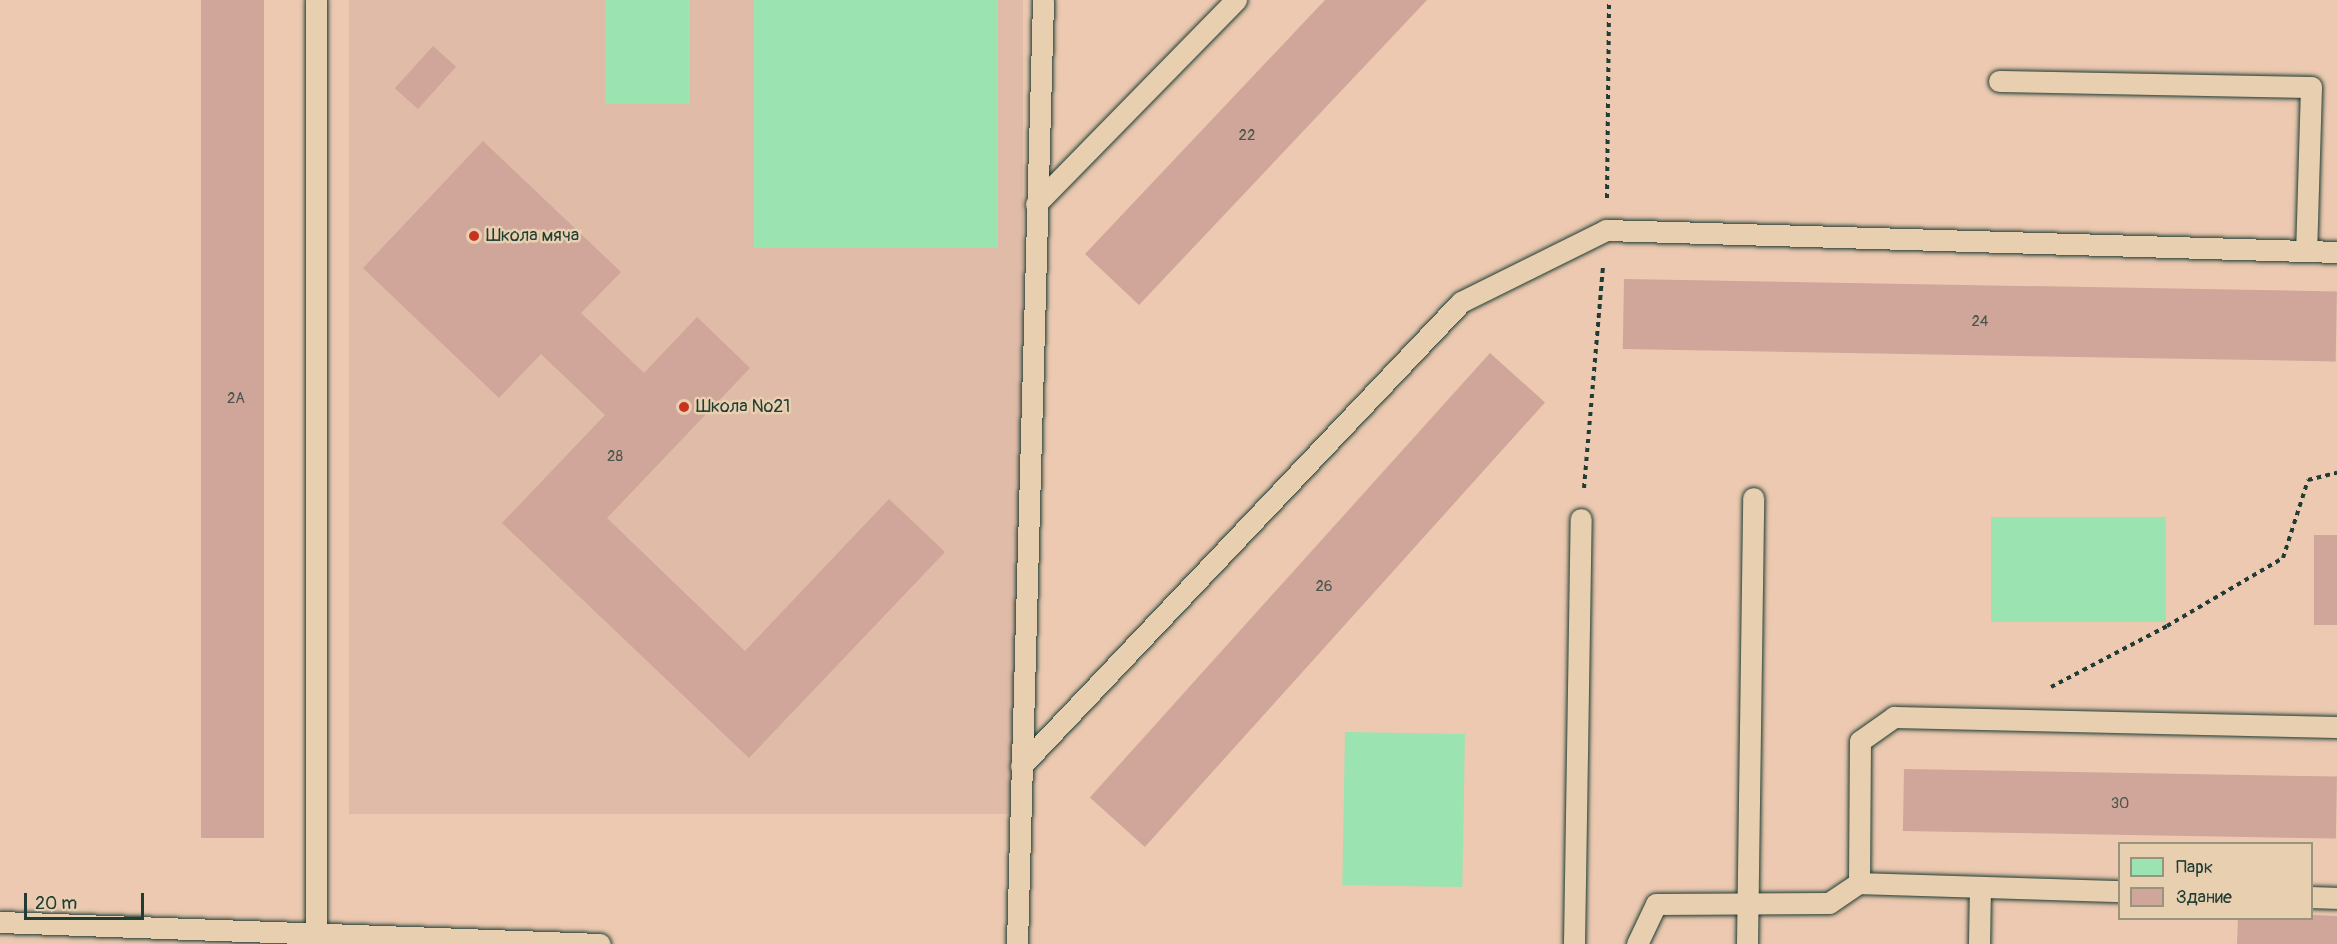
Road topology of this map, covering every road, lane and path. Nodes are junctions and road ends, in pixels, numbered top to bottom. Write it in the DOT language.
graph roads {
  1 [pos="316,0"];
  2 [pos="1043,0"];
  3 [pos="1236,0"];
  4 [pos="1998,81"];
  5 [pos="1036,204"];
  6 [pos="2306,251"];
  7 [pos="2337,252"];
  8 [pos="2337,473"];
  9 [pos="1753,498"];
  10 [pos="1581,519"];
  11 [pos="2047,689"];
  12 [pos="2337,727"];
  13 [pos="1021,766"];
  14 [pos="1859,883"];
  15 [pos="1980,887"];
  16 [pos="2118,891"];
  17 [pos="2313,897"];
  18 [pos="2337,898"];
  19 [pos="1747,903"];
  20 [pos="0,922"];
  21 [pos="316,934"];
  22 [pos="132,936"];
  23 [pos="600,944"];
  24 [pos="1017,944"];
  25 [pos="1574,944"];
  26 [pos="1637,944"];
  27 [pos="1747,944"];
  28 [pos="1979,944"];
  1 -- 21 [label="lane"];
  2 -- 5 [label="lane"];
  3 -- 5 [label="lane"];
  4 -- 6 [label="lane"];
  5 -- 13 [label="lane"];
  6 -- 7 [label="lane"];
  6 -- 13 [label="lane"];
  8 -- 11 [label="path"];
  9 -- 19 [label="lane"];
  10 -- 25 [label="lane"];
  12 -- 14 [label="lane"];
  13 -- 24 [label="lane"];
  14 -- 15 [label="lane"];
  14 -- 19 [label="lane"];
  15 -- 16 [label="lane"];
  15 -- 28 [label="lane"];
  17 -- 18 [label="lane"];
  19 -- 26 [label="lane"];
  19 -- 27 [label="lane"];
  20 -- 22 [label="lane"];
  21 -- 22 [label="lane"];
  21 -- 23 [label="lane"];
}
